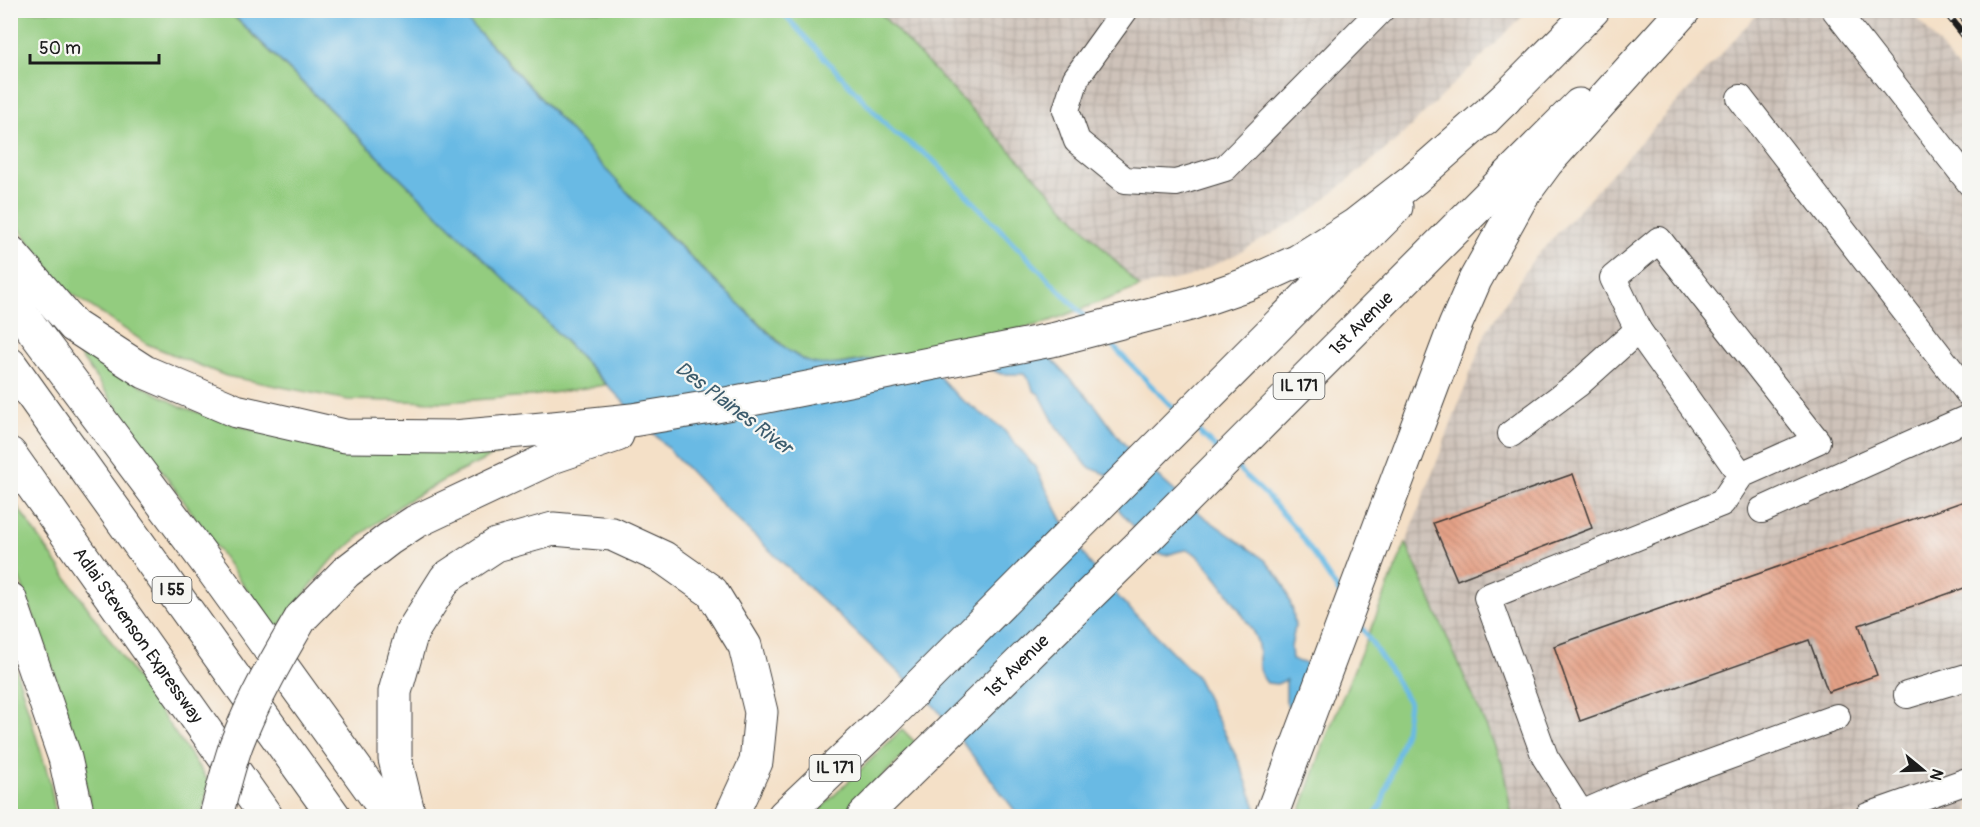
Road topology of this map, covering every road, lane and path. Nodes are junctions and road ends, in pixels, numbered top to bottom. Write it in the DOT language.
graph roads {
  1 [pos="1125,10"];
  2 [pos="1381,10"];
  3 [pos="1593,10"];
  4 [pos="1674,10"];
  5 [pos="1684,10"];
  6 [pos="1835,10"];
  7 [pos="1740,98"];
  8 [pos="1505,99"];
  9 [pos="1970,183"];
  10 [pos="10,252"];
  11 [pos="10,299"];
  12 [pos="1638,330"];
  13 [pos="10,364"];
  14 [pos="1970,394"];
  15 [pos="1970,417"];
  16 [pos="1512,434"];
  17 [pos="554,442"];
  18 [pos="10,454"];
  19 [pos="1741,475"];
  20 [pos="1762,510"];
  21 [pos="10,599"];
  22 [pos="1970,676"];
  23 [pos="1907,695"];
  24 [pos="1837,717"];
  25 [pos="1970,780"];
  26 [pos="1582,815"];
  27 [pos="78,816"];
  28 [pos="216,816"];
  29 [pos="266,816"];
  30 [pos="334,816"];
  31 [pos="390,816"];
  32 [pos="409,816"];
  33 [pos="731,816"];
  34 [pos="784,816"];
  35 [pos="864,816"];
  36 [pos="1271,816"];
  37 [pos="1868,816"];
  1 -- 2 [label="street"];
  3 -- 8 [label="main road, IL 171"];
  4 -- 35 [label="main road, 1st Avenue / IL 171"];
  5 -- 36 [label="main road"];
  6 -- 9 [label="street"];
  7 -- 14 [label="street"];
  8 -- 17 [label="main road"];
  8 -- 34 [label="main road, IL 171"];
  10 -- 17 [label="main road"];
  11 -- 31 [label="main road"];
  12 -- 16 [label="street"];
  12 -- 19 [label="street"];
  12 -- 19 [label="street"];
  13 -- 30 [label="main road, I 55"];
  15 -- 20 [label="street"];
  17 -- 28 [label="main road, bridge"];
  18 -- 29 [label="main road, Adlai Stevenson Expressway"];
  19 -- 26 [label="street"];
  21 -- 27 [label="main road"];
  22 -- 23 [label="street"];
  24 -- 26 [label="street"];
  25 -- 37 [label="street"];
  32 -- 33 [label="main road"];
}
